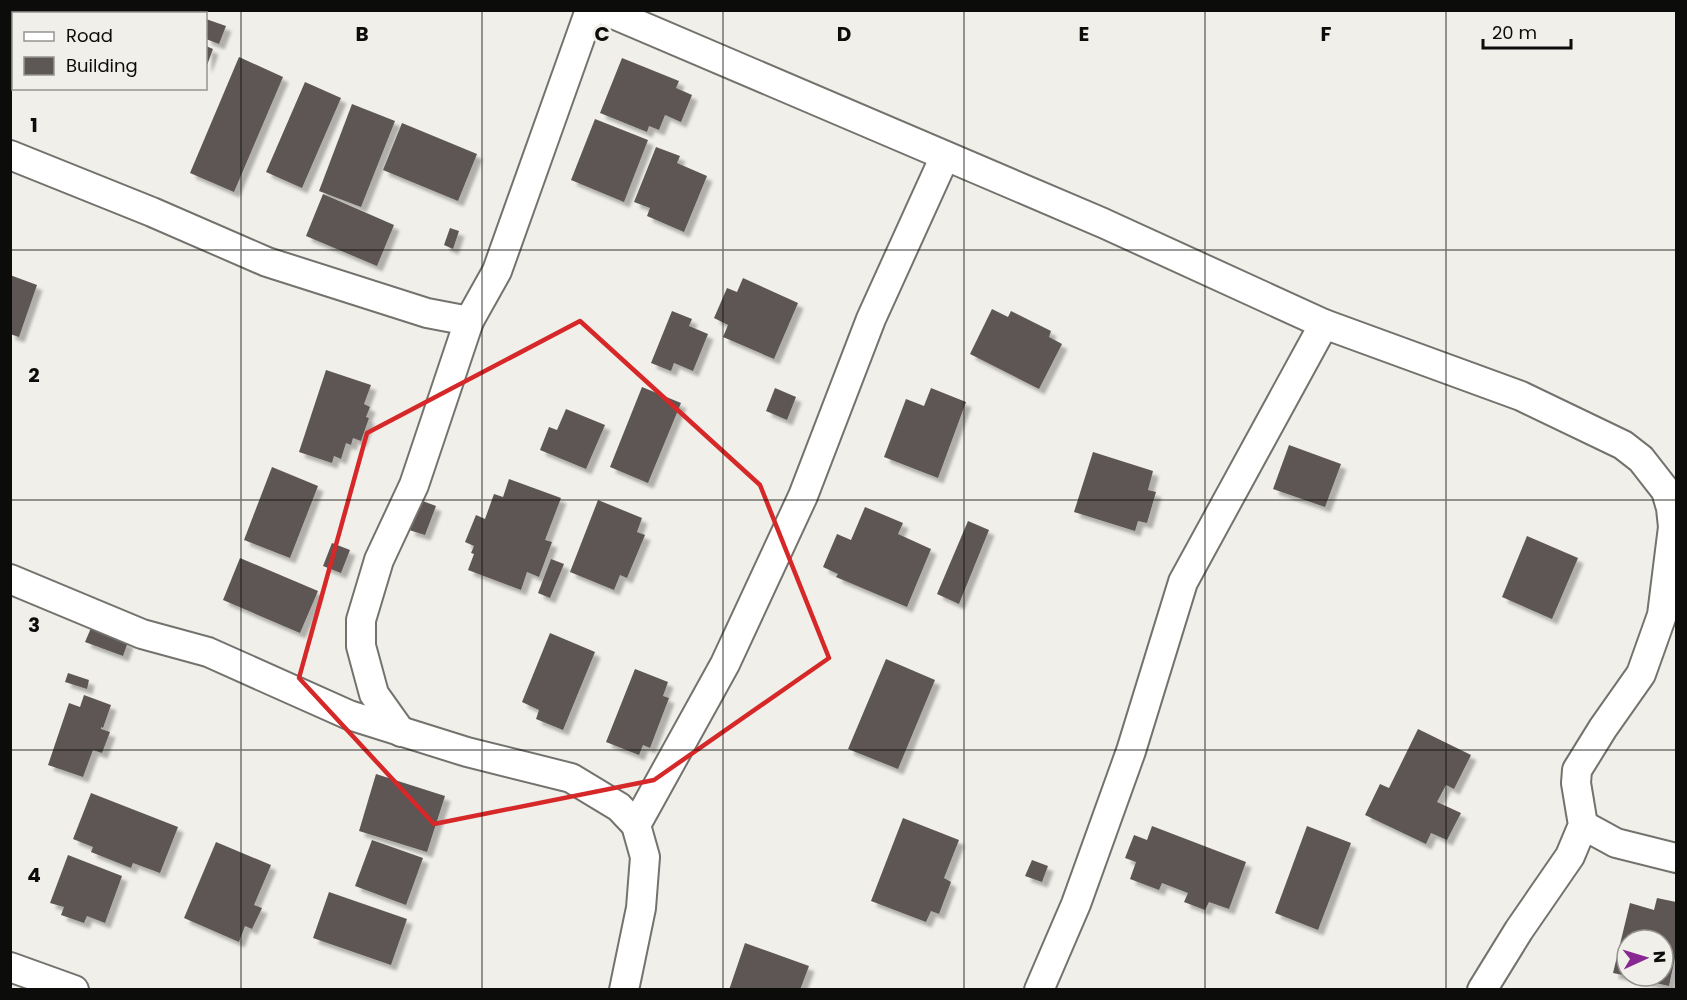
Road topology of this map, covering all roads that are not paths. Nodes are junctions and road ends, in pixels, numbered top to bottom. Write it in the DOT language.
graph roads {
  1 [pos="590,10"];
  2 [pos="604,10"];
  3 [pos="10,155"];
  4 [pos="945,156"];
  5 [pos="469,321"];
  6 [pos="1324,324"];
  7 [pos="10,579"];
  8 [pos="374,694"];
  9 [pos="349,715"];
  10 [pos="401,732"];
  11 [pos="636,825"];
  12 [pos="1583,825"];
  13 [pos="1677,858"];
  14 [pos="10,967"];
  15 [pos="75,990"];
  16 [pos="624,990"];
  17 [pos="1039,990"];
  18 [pos="1482,990"];
  1 -- 5 [label="street"];
  2 -- 4 [label="street"];
  3 -- 5 [label="street"];
  4 -- 6 [label="street"];
  4 -- 11 [label="street"];
  5 -- 8 [label="street"];
  6 -- 12 [label="street"];
  6 -- 17 [label="street"];
  7 -- 9 [label="street"];
  8 -- 9 [label="street"];
  8 -- 10 [label="street"];
  9 -- 10 [label="street"];
  10 -- 11 [label="street"];
  11 -- 16 [label="street"];
  12 -- 13 [label="street"];
  12 -- 18 [label="street"];
  14 -- 15 [label="street"];
}
